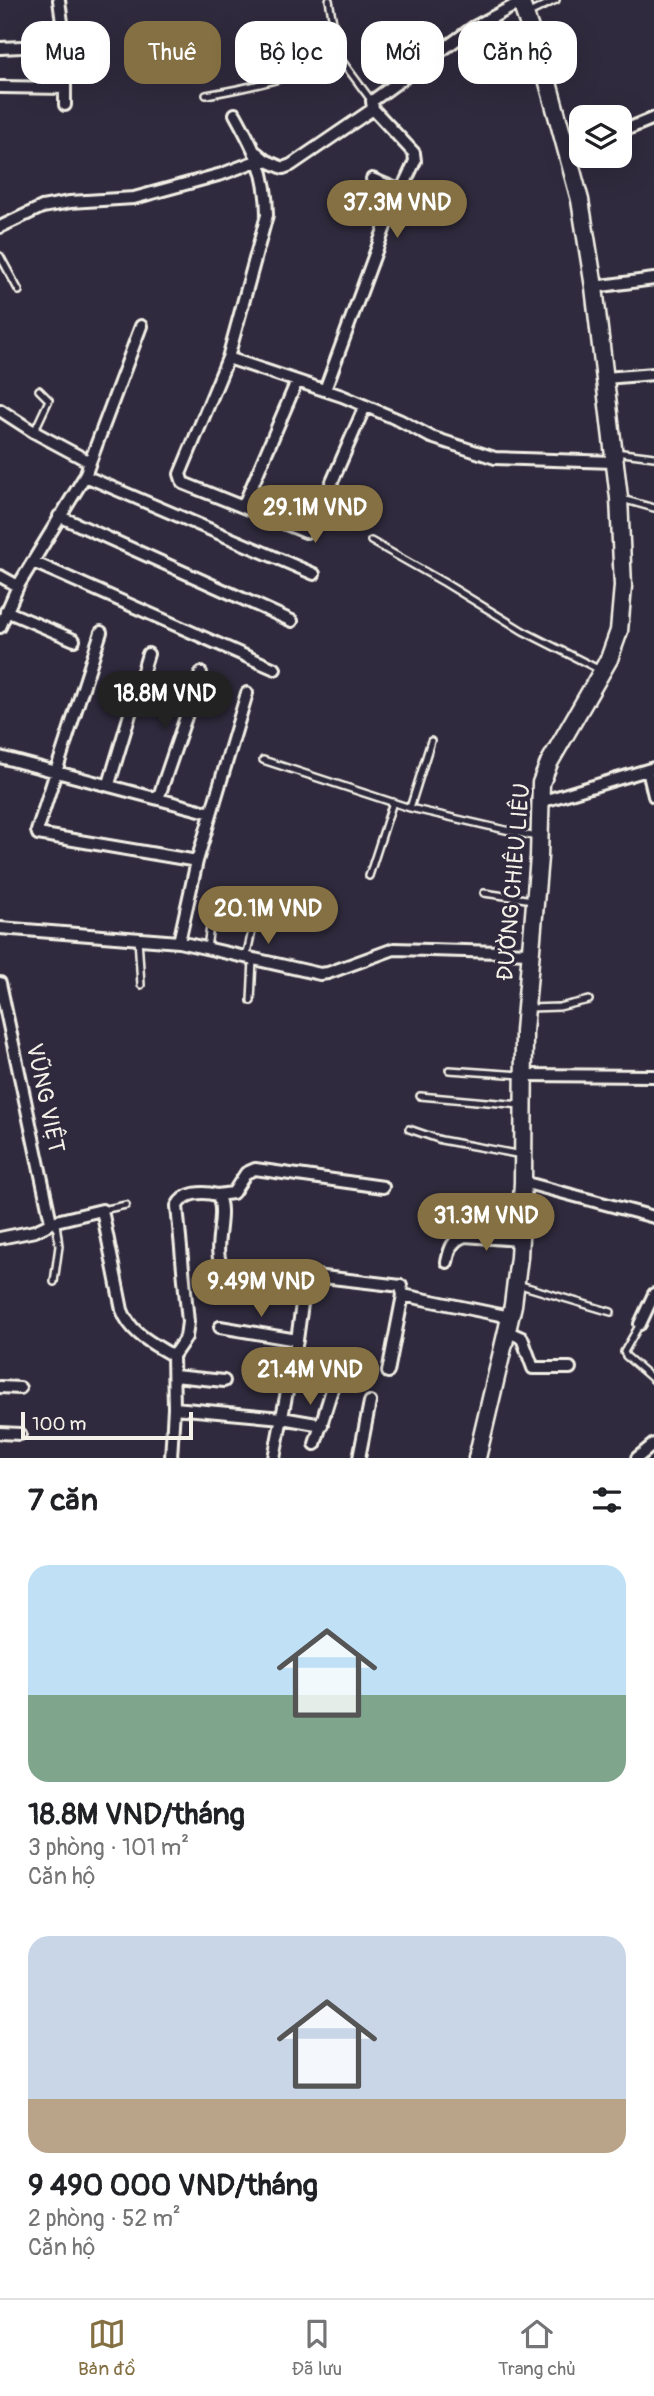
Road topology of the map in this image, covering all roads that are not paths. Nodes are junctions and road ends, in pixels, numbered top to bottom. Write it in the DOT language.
graph roads {
  1 [pos="59,0"];
  2 [pos="329,0"];
  3 [pos="556,0"];
  4 [pos="522,6"];
  5 [pos="62,21"];
  6 [pos="333,21"];
  7 [pos="21,47"];
  8 [pos="0,48"];
  9 [pos="347,69"];
  10 [pos="65,84"];
  11 [pos="261,84"];
  12 [pos="0,87"];
  13 [pos="65,88"];
  14 [pos="206,95"];
  15 [pos="65,105"];
  16 [pos="372,105"];
  17 [pos="235,114"];
  18 [pos="654,118"];
  19 [pos="632,127"];
  20 [pos="569,136"];
  21 [pos="258,157"];
  22 [pos="577,168"];
  23 [pos="372,179"];
  24 [pos="401,191"];
  25 [pos="0,227"];
  26 [pos="0,256"];
  27 [pos="654,279"];
  28 [pos="594,287"];
  29 [pos="19,291"];
  30 [pos="141,326"];
  31 [pos="228,358"];
  32 [pos="654,374"];
  33 [pos="605,378"];
  34 [pos="297,381"];
  35 [pos="38,390"];
  36 [pos="325,390"];
  37 [pos="365,406"];
  38 [pos="4,413"];
  39 [pos="0,426"];
  40 [pos="34,432"];
  41 [pos="613,457"];
  42 [pos="654,457"];
  43 [pos="90,462"];
  44 [pos="85,476"];
  45 [pos="619,498"];
  46 [pos="243,507"];
  47 [pos="654,508"];
  48 [pos="59,516"];
  49 [pos="371,541"];
  50 [pos="33,562"];
  51 [pos="314,574"];
  52 [pos="0,576"];
  53 [pos="18,586"];
  54 [pos="6,611"];
  55 [pos="292,621"];
  56 [pos="0,627"];
  57 [pos="101,632"];
  58 [pos="74,640"];
  59 [pos="148,654"];
  60 [pos="275,669"];
  61 [pos="601,671"];
  62 [pos="201,673"];
  63 [pos="247,693"];
  64 [pos="431,741"];
  65 [pos="0,757"];
  66 [pos="264,760"];
  67 [pos="651,769"];
  68 [pos="57,774"];
  69 [pos="109,784"];
  70 [pos="654,796"];
  71 [pos="158,799"];
  72 [pos="540,802"];
  73 [pos="393,803"];
  74 [pos="410,808"];
  75 [pos="211,813"];
  76 [pos="539,838"];
  77 [pos="197,861"];
  78 [pos="369,876"];
  79 [pos="484,893"];
  80 [pos="535,901"];
  81 [pos="0,928"];
  82 [pos="138,939"];
  83 [pos="179,942"];
  84 [pos="206,948"];
  85 [pos="531,953"];
  86 [pos="250,958"];
  87 [pos="0,983"];
  88 [pos="141,985"];
  89 [pos="589,1000"];
  90 [pos="251,1002"];
  91 [pos="526,1008"];
  92 [pos="3,1012"];
  93 [pos="449,1070"];
  94 [pos="524,1075"];
  95 [pos="654,1076"];
  96 [pos="420,1096"];
  97 [pos="524,1105"];
  98 [pos="409,1129"];
  99 [pos="524,1156"];
  100 [pos="523,1182"];
  101 [pos="383,1187"];
  102 [pos="217,1195"];
  103 [pos="126,1205"];
  104 [pos="102,1210"];
  105 [pos="654,1217"];
  106 [pos="53,1222"];
  107 [pos="0,1238"];
  108 [pos="520,1240"];
  109 [pos="447,1262"];
  110 [pos="306,1275"];
  111 [pos="54,1282"];
  112 [pos="516,1284"];
  113 [pos="654,1294"];
  114 [pos="403,1295"];
  115 [pos="611,1312"];
  116 [pos="508,1324"];
  117 [pos="640,1324"];
  118 [pos="220,1327"];
  119 [pos="297,1340"];
  120 [pos="173,1356"];
  121 [pos="570,1368"];
  122 [pos="388,1372"];
  123 [pos="174,1376"];
  124 [pos="335,1380"];
  125 [pos="654,1380"];
  126 [pos="225,1381"];
  127 [pos="0,1387"];
  128 [pos="20,1388"];
  129 [pos="370,1402"];
  130 [pos="174,1408"];
  131 [pos="282,1418"];
  132 [pos="321,1425"];
  133 [pos="0,1433"];
  134 [pos="20,1434"];
  135 [pos="315,1444"];
  136 [pos="654,1444"];
  137 [pos="171,1458"];
  138 [pos="274,1458"];
  139 [pos="359,1458"];
  140 [pos="477,1458"];
  141 [pos="637,1458"];
  1 -- 5 [label="street"];
  2 -- 6 [label="lane"];
  3 -- 4 [label="lane"];
  4 -- 16 [label="street"];
  4 -- 20 [label="street, ĐƯỜNG CHIÊU LIÊU"];
  7 -- 8 [label="street"];
  9 -- 16 [label="lane"];
  10 -- 13 [label="street"];
  11 -- 14 [label="lane"];
  12 -- 13 [label="street"];
  13 -- 15 [label="street"];
  16 -- 21 [label="street"];
  16 -- 24 [label="street"];
  17 -- 21 [label="street"];
  18 -- 19 [label="street"];
  21 -- 25 [label="street"];
  21 -- 31 [label="street"];
  22 -- 28 [label="street, ĐƯỜNG CHIÊU LIÊU"];
  23 -- 24 [label="street"];
  24 -- 36 [label="street"];
  26 -- 29 [label="lane"];
  27 -- 28 [label="street"];
  28 -- 33 [label="street, ĐƯỜNG CHIÊU LIÊU"];
  30 -- 43 [label="street"];
  31 -- 34 [label="street"];
  31 -- 46 [label="street"];
  32 -- 33 [label="street"];
  33 -- 41 [label="street, ĐƯỜNG CHIÊU LIÊU"];
  34 -- 36 [label="street"];
  34 -- 46 [label="street"];
  35 -- 40 [label="lane"];
  36 -- 37 [label="street"];
  37 -- 41 [label="street"];
  37 -- 46 [label="street"];
  38 -- 39 [label="street"];
  38 -- 40 [label="street"];
  40 -- 43 [label="street"];
  41 -- 42 [label="lane"];
  41 -- 45 [label="street, ĐƯỜNG CHIÊU LIÊU"];
  43 -- 44 [label="street"];
  44 -- 48 [label="street"];
  44 -- 51 [label="street"];
  45 -- 47 [label="lane"];
  45 -- 61 [label="street, ĐƯỜNG CHIÊU LIÊU"];
  48 -- 50 [label="street"];
  48 -- 55 [label="street"];
  49 -- 61 [label="lane"];
  50 -- 53 [label="street"];
  50 -- 60 [label="street"];
  52 -- 53 [label="street"];
  53 -- 54 [label="street"];
  54 -- 56 [label="street"];
  54 -- 58 [label="street"];
  57 -- 68 [label="street"];
  59 -- 69 [label="street"];
  61 -- 72 [label="street, ĐƯỜNG CHIÊU LIÊU"];
  62 -- 71 [label="street"];
  63 -- 75 [label="street"];
  64 -- 74 [label="lane"];
  65 -- 68 [label="street"];
  66 -- 73 [label="lane"];
  67 -- 70 [label="street"];
  67 -- 72 [label="street"];
  68 -- 69 [label="street"];
  68 -- 77 [label="street"];
  69 -- 71 [label="street"];
  71 -- 75 [label="street"];
  72 -- 76 [label="street, ĐƯỜNG CHIÊU LIÊU"];
  73 -- 74 [label="lane"];
  73 -- 78 [label="lane"];
  74 -- 76 [label="lane"];
  75 -- 77 [label="street"];
  76 -- 80 [label="street, ĐƯỜNG CHIÊU LIÊU"];
  77 -- 83 [label="street"];
  79 -- 80 [label="lane"];
  80 -- 85 [label="street, ĐƯỜNG CHIÊU LIÊU"];
  81 -- 82 [label="street"];
  82 -- 83 [label="street"];
  82 -- 88 [label="lane"];
  83 -- 84 [label="street"];
  84 -- 86 [label="street"];
  84 -- 86 [label="lane"];
  85 -- 86 [label="street"];
  85 -- 91 [label="street, ĐƯỜNG CHIÊU LIÊU"];
  86 -- 90 [label="lane"];
  87 -- 92 [label="street, VŨNG VIỆT"];
  89 -- 91 [label="lane"];
  91 -- 94 [label="street, ĐƯỜNG CHIÊU LIÊU"];
  92 -- 106 [label="street, VŨNG VIỆT"];
  93 -- 94 [label="lane"];
  94 -- 95 [label="street"];
  94 -- 97 [label="street, ĐƯỜNG CHIÊU LIÊU"];
  96 -- 97 [label="lane"];
  97 -- 99 [label="street, ĐƯỜNG CHIÊU LIÊU"];
  98 -- 99 [label="lane"];
  99 -- 100 [label="street, ĐƯỜNG CHIÊU LIÊU"];
  100 -- 105 [label="street"];
  100 -- 108 [label="street, ĐƯỜNG CHIÊU LIÊU"];
  101 -- 102 [label="street"];
  102 -- 110 [label="street"];
  102 -- 120 [label="street"];
  103 -- 104 [label="lane"];
  104 -- 106 [label="street"];
  104 -- 120 [label="street"];
  106 -- 107 [label="street"];
  106 -- 111 [label="lane"];
  108 -- 109 [label="street"];
  108 -- 112 [label="street, ĐƯỜNG CHIÊU LIÊU"];
  110 -- 114 [label="street"];
  110 -- 119 [label="street"];
  112 -- 115 [label="lane"];
  112 -- 116 [label="street, ĐƯỜNG CHIÊU LIÊU"];
  113 -- 117 [label="street"];
  114 -- 116 [label="street"];
  114 -- 122 [label="street"];
  116 -- 121 [label="street"];
  116 -- 140 [label="street, ĐƯỜNG CHIÊU LIÊU"];
  117 -- 125 [label="lane"];
  118 -- 119 [label="street"];
  119 -- 131 [label="street"];
  120 -- 123 [label="street"];
  123 -- 126 [label="street"];
  123 -- 130 [label="street"];
  124 -- 132 [label="street"];
  127 -- 128 [label="street"];
  129 -- 139 [label="street"];
  130 -- 131 [label="street"];
  130 -- 137 [label="street"];
  131 -- 132 [label="street"];
  131 -- 138 [label="street"];
  132 -- 135 [label="street"];
  133 -- 134 [label="street"];
  136 -- 141 [label="street"];
}
